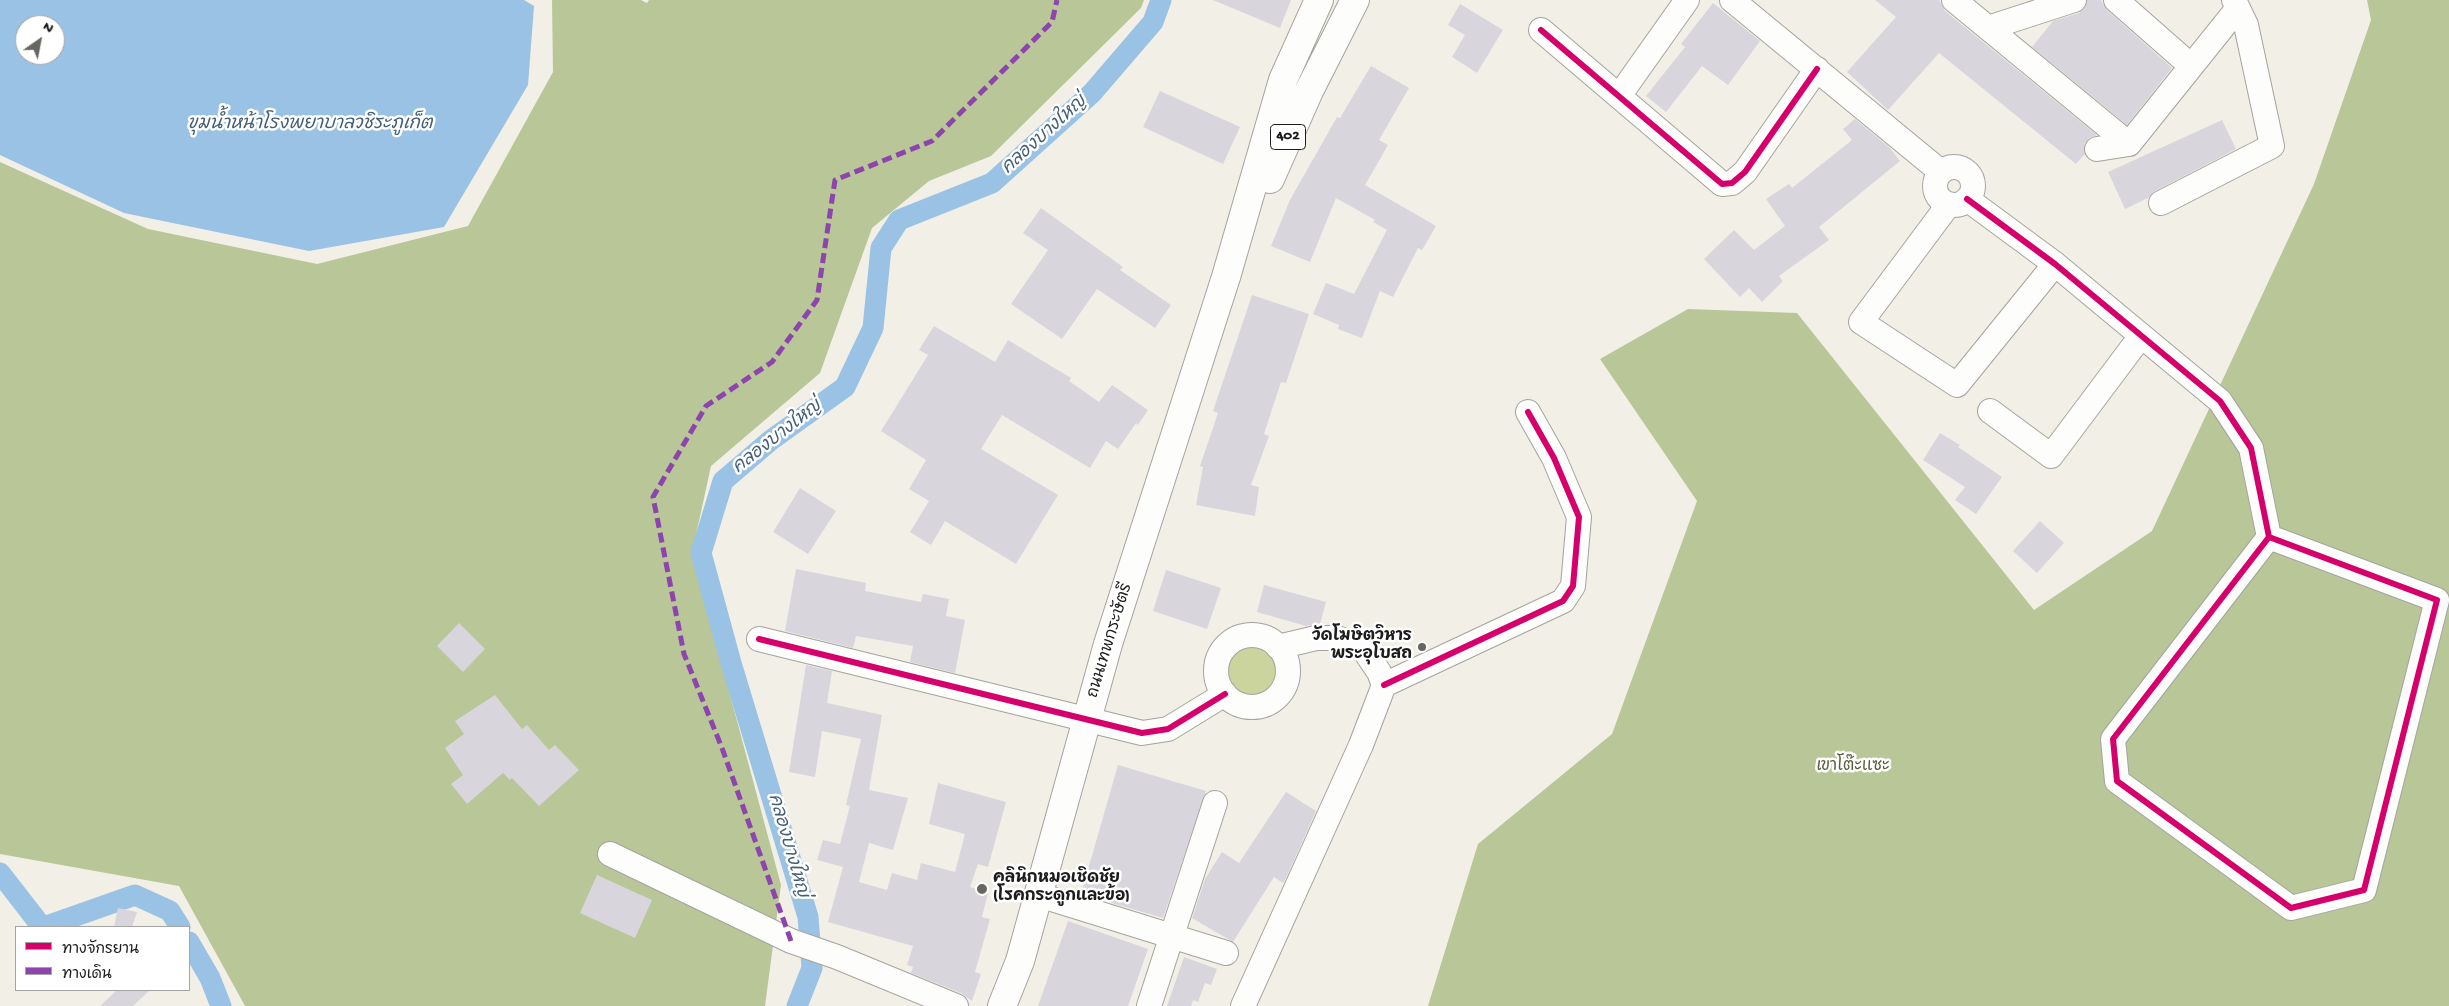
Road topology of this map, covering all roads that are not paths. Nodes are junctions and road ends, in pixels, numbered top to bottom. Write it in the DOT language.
graph roads {
  1 [pos="1319,0"];
  2 [pos="1355,0"];
  3 [pos="1688,0"];
  4 [pos="1732,0"];
  5 [pos="1954,0"];
  6 [pos="2074,0"];
  7 [pos="2116,0"];
  8 [pos="2236,4"];
  9 [pos="1988,28"];
  10 [pos="1541,30"];
  11 [pos="2190,65"];
  12 [pos="1817,69"];
  13 [pos="1284,80"];
  14 [pos="1309,91"];
  15 [pos="1619,96"];
  16 [pos="2129,144"];
  17 [pos="2097,149"];
  18 [pos="1941,172"];
  19 [pos="1958,202"];
  20 [pos="2161,203"];
  21 [pos="2055,264"];
  22 [pos="1226,277"];
  23 [pos="2141,336"];
  24 [pos="1990,411"];
  25 [pos="1528,412"];
  26 [pos="2269,537"];
  27 [pos="760,639"];
  28 [pos="1278,647"];
  29 [pos="1384,685"];
  30 [pos="1225,694"];
  31 [pos="1087,720"];
  32 [pos="1215,803"];
  33 [pos="610,854"];
  34 [pos="1039,895"];
  35 [pos="1171,936"];
  36 [pos="1226,953"];
  37 [pos="956,1006"];
  38 [pos="1002,1006"];
  39 [pos="1150,1006"];
  40 [pos="1243,1006"];
  1 -- 13 [label="main road, ถนนเทพกระษัตรี / 402"];
  2 -- 14 [label="main road, ถนนเทพกระษัตรี / 402"];
  3 -- 15 [label="street"];
  4 -- 12 [label="street"];
  5 -- 9 [label="street"];
  6 -- 9 [label="street"];
  7 -- 11 [label="street"];
  8 -- 11 [label="street"];
  8 -- 20 [label="street"];
  9 -- 16 [label="street"];
  10 -- 15 [label="street"];
  11 -- 16 [label="street"];
  12 -- 15 [label="street"];
  12 -- 18 [label="street"];
  13 -- 14 [label="main road"];
  13 -- 22 [label="main road, ถนนเทพกระษัตรี / 402"];
  14 -- 22 [label="main road, ถนนเทพกระษัตรี / 402"];
  16 -- 17 [label="street"];
  18 -- 19 [label="street"];
  18 -- 19 [label="street"];
  19 -- 21 [label="street"];
  19 -- 21 [label="street"];
  21 -- 23 [label="street"];
  22 -- 31 [label="main road, ถนนเทพกระษัตรี / 402"];
  23 -- 24 [label="street"];
  23 -- 26 [label="street"];
  25 -- 29 [label="street"];
  26 -- 26 [label="street"];
  27 -- 31 [label="street"];
  28 -- 29 [label="street"];
  28 -- 30 [label="street"];
  28 -- 30 [label="street"];
  29 -- 40 [label="street"];
  30 -- 31 [label="street"];
  31 -- 34 [label="main road, ถนนเทพกระษัตรี"];
  32 -- 35 [label="street"];
  33 -- 37 [label="street"];
  34 -- 35 [label="street"];
  34 -- 38 [label="main road, ถนนเทพกระษัตรี"];
  35 -- 36 [label="street"];
  35 -- 39 [label="street"];
}
